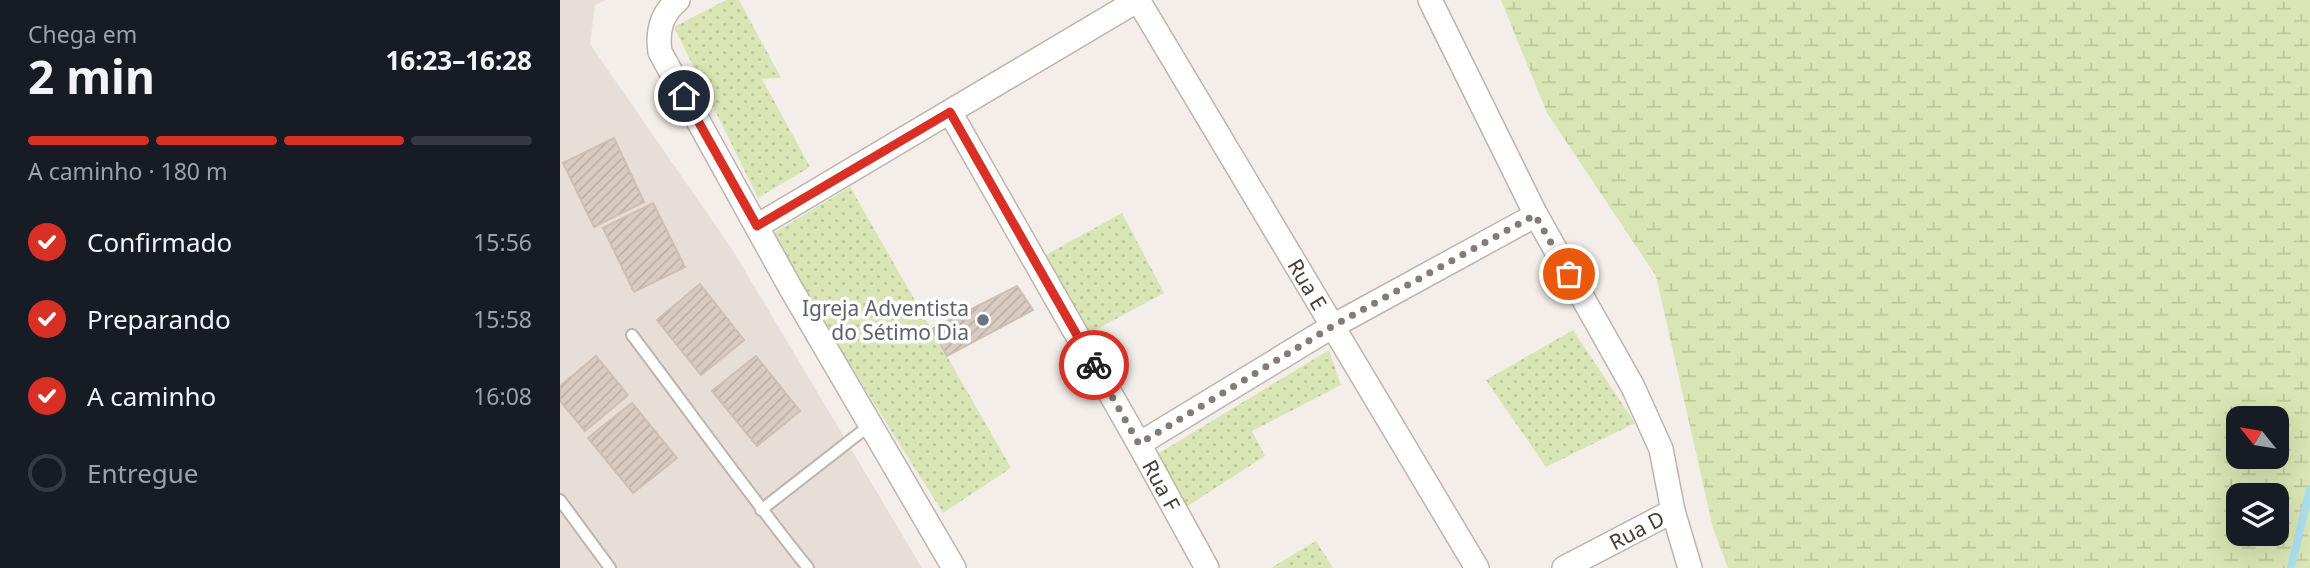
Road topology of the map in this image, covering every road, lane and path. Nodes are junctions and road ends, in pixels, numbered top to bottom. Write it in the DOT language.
graph roads {
  1 [pos="678,0"];
  2 [pos="1138,0"];
  3 [pos="1430,0"];
  4 [pos="950,112"];
  5 [pos="1535,215"];
  6 [pos="757,226"];
  7 [pos="1333,326"];
  8 [pos="632,335"];
  9 [pos="870,425"];
  10 [pos="1139,444"];
  11 [pos="560,500"];
  12 [pos="761,510"];
  13 [pos="1673,511"];
  14 [pos="610,568"];
  15 [pos="808,568"];
  16 [pos="954,568"];
  17 [pos="1207,568"];
  18 [pos="1477,568"];
  19 [pos="1564,568"];
  20 [pos="1690,568"];
  1 -- 6 [label="street"];
  2 -- 4 [label="street"];
  2 -- 7 [label="street, Rua E"];
  3 -- 5 [label="street"];
  4 -- 6 [label="street"];
  4 -- 10 [label="street, Rua F"];
  5 -- 7 [label="street"];
  5 -- 13 [label="street"];
  6 -- 9 [label="street"];
  7 -- 10 [label="street"];
  7 -- 18 [label="street, Rua E"];
  8 -- 12 [label="lane"];
  9 -- 12 [label="lane"];
  9 -- 16 [label="street"];
  10 -- 17 [label="street, Rua F"];
  11 -- 14 [label="lane"];
  12 -- 15 [label="lane"];
  13 -- 19 [label="street, Rua D"];
  13 -- 20 [label="street"];
}
